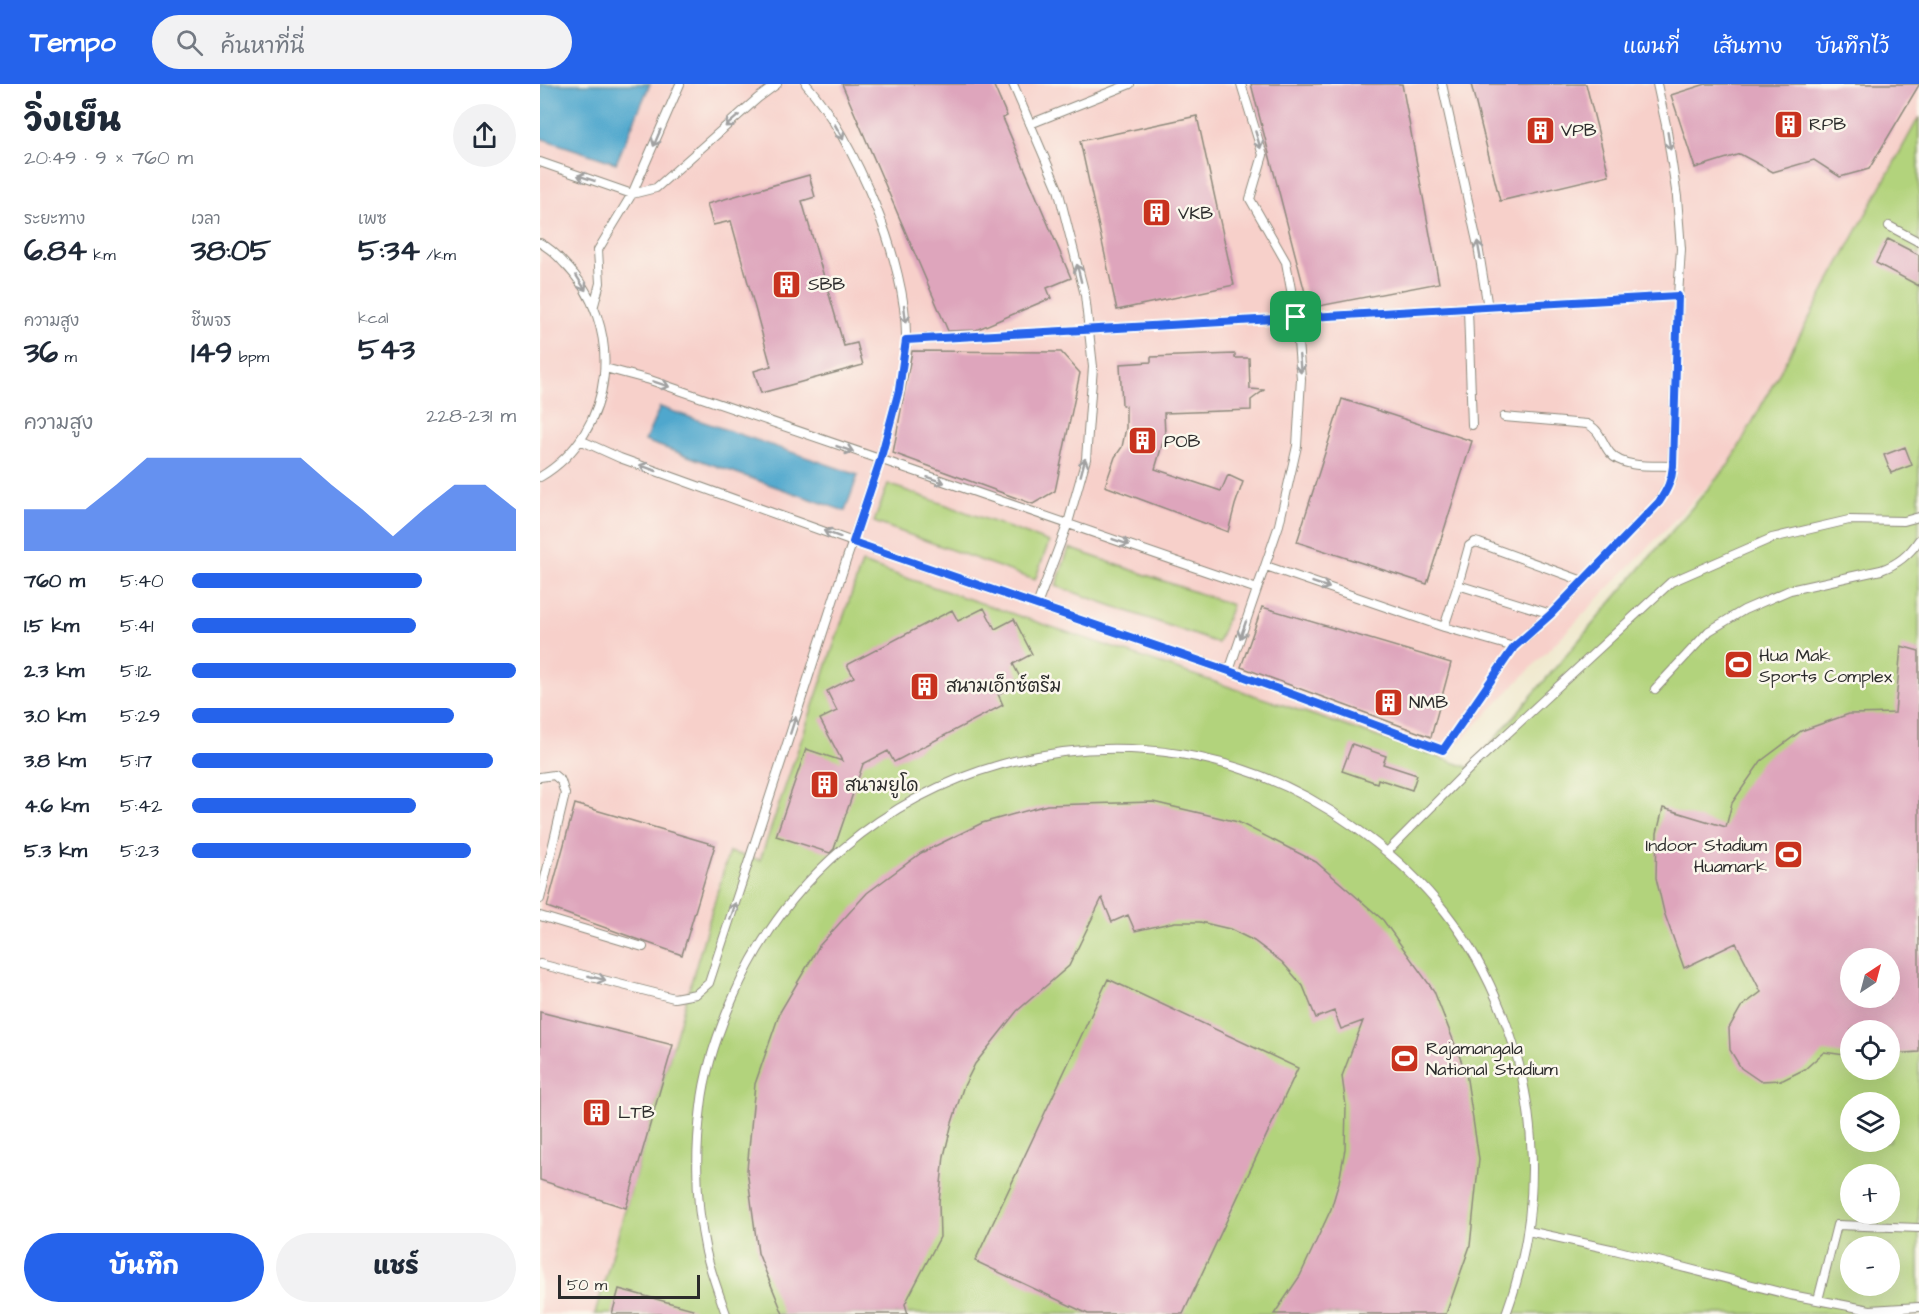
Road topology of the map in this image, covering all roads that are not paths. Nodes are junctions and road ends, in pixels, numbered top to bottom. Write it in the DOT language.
graph roads {
  1 [pos="680,84"];
  2 [pos="761,84"];
  3 [pos="777,84"];
  4 [pos="806,84"];
  5 [pos="1013,84"];
  6 [pos="1130,84"];
  7 [pos="1241,84"];
  8 [pos="1442,84"];
  9 [pos="1657,84"];
  10 [pos="758,98"];
  11 [pos="1030,124"];
  12 [pos="540,162"];
  13 [pos="632,194"];
  14 [pos="1889,226"];
  15 [pos="1919,242"];
  16 [pos="540,243"];
  17 [pos="1678,296"];
  18 [pos="594,305"];
  19 [pos="1488,308"];
  20 [pos="1468,309"];
  21 [pos="1296,317"];
  22 [pos="1090,331"];
  23 [pos="906,340"];
  24 [pos="605,368"];
  25 [pos="1504,417"];
  26 [pos="1472,425"];
  27 [pos="580,440"];
  28 [pos="880,461"];
  29 [pos="1673,466"];
  30 [pos="540,477"];
  31 [pos="1919,517"];
  32 [pos="1068,523"];
  33 [pos="1919,540"];
  34 [pos="853,542"];
  35 [pos="1266,566"];
  36 [pos="1583,581"];
  37 [pos="1458,585"];
  38 [pos="1257,589"];
  39 [pos="1038,605"];
  40 [pos="1551,614"];
  41 [pos="1444,627"];
  42 [pos="1514,647"];
  43 [pos="1229,671"];
  44 [pos="1654,689"];
  45 [pos="540,777"];
  46 [pos="1388,851"];
  47 [pos="540,900"];
  48 [pos="540,916"];
  49 [pos="643,947"];
  50 [pos="540,964"];
  51 [pos="1919,1228"];
  52 [pos="1528,1231"];
  53 [pos="1818,1300"];
  54 [pos="1919,1307"];
  55 [pos="726,1314"];
  56 [pos="1506,1314"];
  1 -- 13 [label="lane, one-way"];
  2 -- 10 [label="lane"];
  3 -- 10 [label="lane"];
  4 -- 23 [label="lane, one-way"];
  5 -- 11 [label="lane"];
  6 -- 11 [label="lane"];
  7 -- 21 [label="lane, one-way"];
  19 -- 8 [label="lane, one-way"];
  9 -- 17 [label="lane, one-way"];
  10 -- 13 [label="lane, one-way"];
  22 -- 11 [label="lane, one-way"];
  13 -- 12 [label="lane, one-way"];
  13 -- 18 [label="lane"];
  14 -- 15 [label="lane"];
  16 -- 18 [label="lane, one-way"];
  17 -- 19 [label="lane"];
  17 -- 29 [label="lane"];
  18 -- 24 [label="lane"];
  19 -- 20 [label="lane"];
  20 -- 21 [label="lane"];
  20 -- 26 [label="lane"];
  21 -- 22 [label="lane"];
  21 -- 35 [label="lane, one-way"];
  22 -- 23 [label="lane"];
  32 -- 22 [label="lane, one-way"];
  23 -- 28 [label="lane"];
  24 -- 27 [label="lane"];
  24 -- 28 [label="lane, one-way"];
  25 -- 29 [label="lane"];
  27 -- 30 [label="lane"];
  34 -- 27 [label="lane, one-way"];
  28 -- 32 [label="lane, one-way"];
  28 -- 34 [label="lane"];
  29 -- 36 [label="lane"];
  31 -- 46 [label="lane"];
  32 -- 38 [label="lane, one-way"];
  32 -- 39 [label="lane"];
  33 -- 44 [label="lane"];
  34 -- 39 [label="lane"];
  50 -- 34 [label="lane, one-way"];
  35 -- 38 [label="lane"];
  35 -- 41 [label="lane, one-way"];
  36 -- 37 [label="lane"];
  36 -- 40 [label="lane"];
  37 -- 40 [label="lane"];
  37 -- 41 [label="lane"];
  38 -- 43 [label="lane, one-way"];
  39 -- 43 [label="lane"];
  40 -- 42 [label="lane"];
  41 -- 42 [label="lane"];
  42 -- 43 [label="lane"];
  45 -- 47 [label="lane"];
  46 -- 52 [label="lane"];
  46 -- 55 [label="lane"];
  48 -- 49 [label="lane"];
  51 -- 53 [label="lane"];
  52 -- 53 [label="lane"];
  52 -- 56 [label="lane"];
  53 -- 54 [label="lane"];
}
